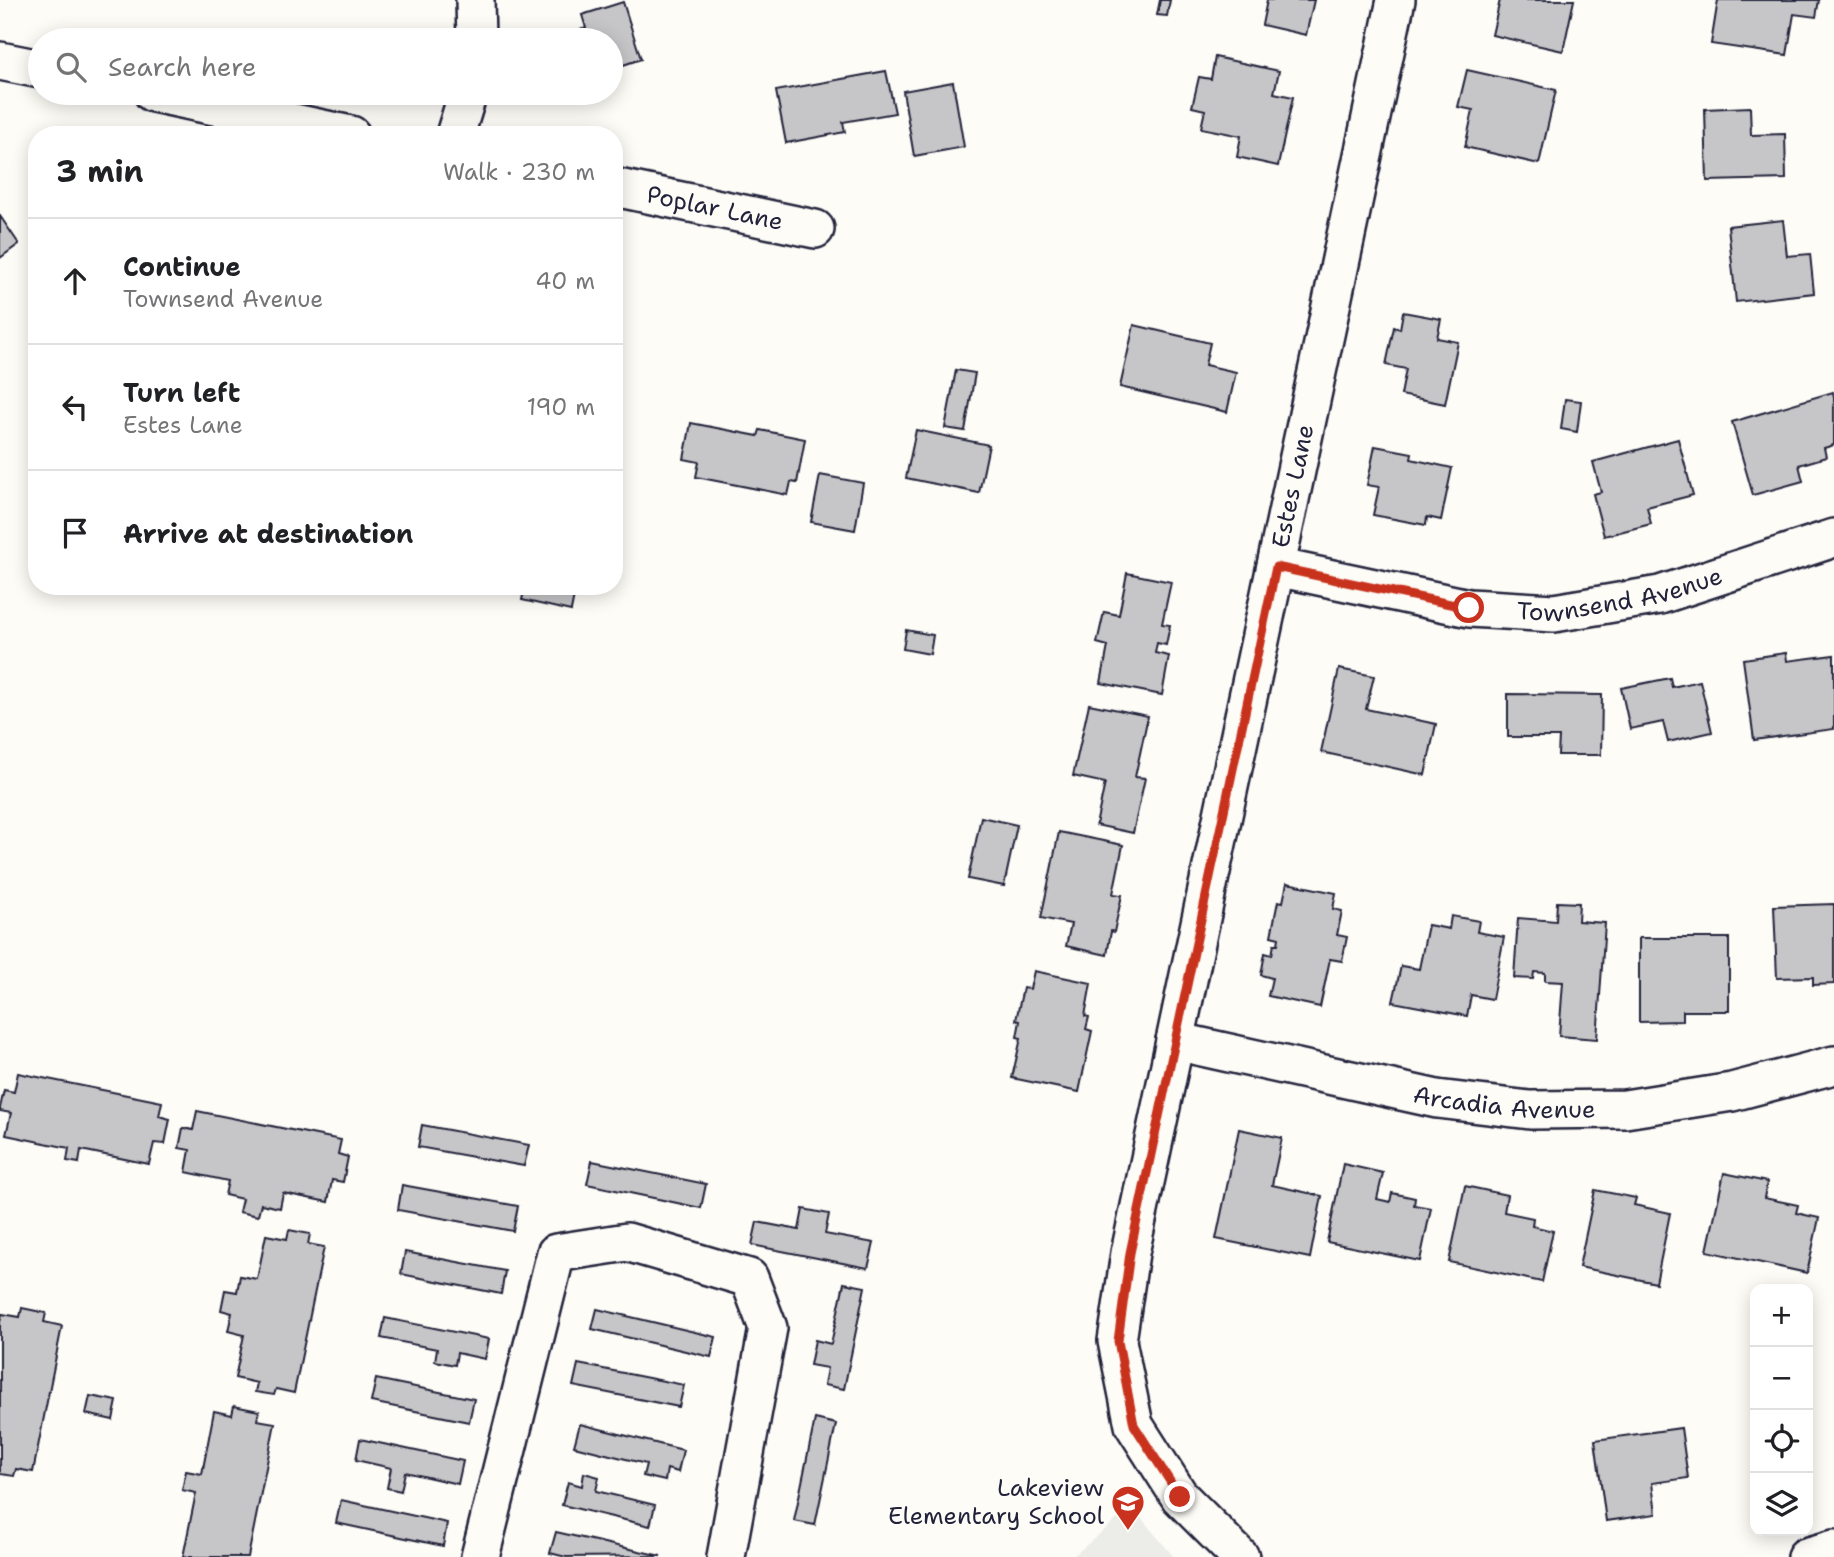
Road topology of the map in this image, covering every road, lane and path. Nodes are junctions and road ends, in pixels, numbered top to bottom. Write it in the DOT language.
graph roads {
  1 [pos="475,0"];
  2 [pos="1396,0"];
  3 [pos="476,28"];
  4 [pos="0,61"];
  5 [pos="28,67"];
  6 [pos="210,105"];
  7 [pos="464,105"];
  8 [pos="309,126"];
  9 [pos="458,126"];
  10 [pos="623,189"];
  11 [pos="815,229"];
  12 [pos="1834,538"];
  13 [pos="1276,567"];
  14 [pos="1175,1041"];
  15 [pos="1834,1065"];
  16 [pos="1834,1549"];
  17 [pos="480,1557"];
  18 [pos="726,1557"];
  19 [pos="1240,1557"];
  20 [pos="1807,1557"];
  1 -- 3 [label="street"];
  2 -- 13 [label="street, Estes Lane"];
  4 -- 5 [label="street"];
  6 -- 8 [label="street"];
  7 -- 9 [label="street"];
  10 -- 11 [label="street, Poplar Lane"];
  12 -- 13 [label="street, Townsend Avenue"];
  13 -- 14 [label="street, Estes Lane"];
  14 -- 15 [label="street, Arcadia Avenue"];
  14 -- 19 [label="street, Estes Lane"];
  16 -- 20 [label="street"];
  17 -- 18 [label="street"];
}
